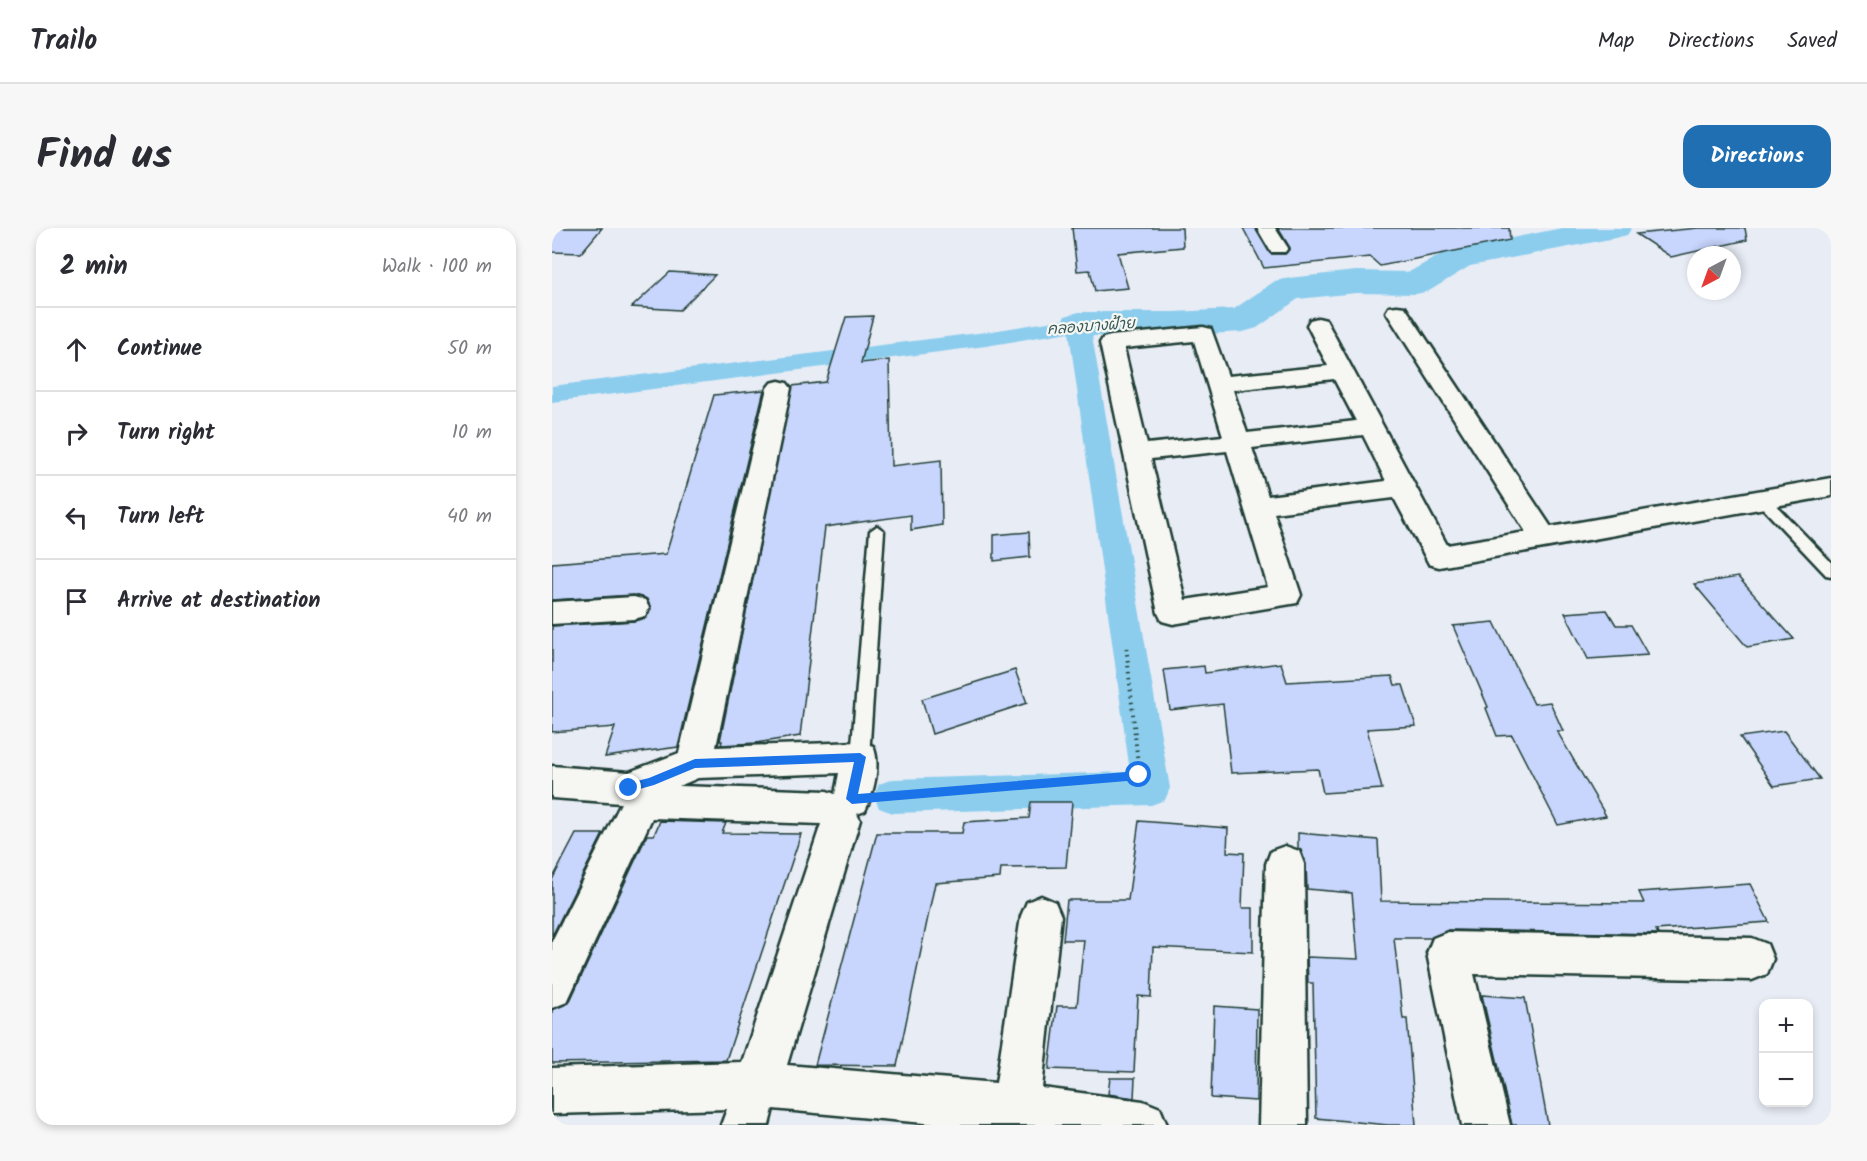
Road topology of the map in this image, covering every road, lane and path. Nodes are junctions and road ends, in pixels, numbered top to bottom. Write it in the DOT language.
graph roads {
  1 [pos="1266,228"];
  2 [pos="1278,248"];
  3 [pos="1397,312"];
  4 [pos="1318,325"];
  5 [pos="1343,371"];
  6 [pos="1219,384"];
  7 [pos="779,388"];
  8 [pos="1371,427"];
  9 [pos="1237,442"];
  10 [pos="1136,453"];
  11 [pos="1831,487"];
  12 [pos="1403,488"];
  13 [pos="1762,499"];
  14 [pos="1258,506"];
  15 [pos="877,531"];
  16 [pos="1544,538"];
  17 [pos="1831,571"];
  18 [pos="634,608"];
  19 [pos="552,613"];
  20 [pos="1126,644"];
  21 [pos="860,757"];
  22 [pos="695,763"];
  23 [pos="552,782"];
  24 [pos="646,791"];
  25 [pos="852,799"];
  26 [pos="1285,864"];
  27 [pos="1041,916"];
  28 [pos="1752,959"];
  29 [pos="552,987"];
  30 [pos="552,1091"];
  31 [pos="751,1105"];
  32 [pos="1015,1117"];
  33 [pos="1143,1125"];
  34 [pos="1283,1125"];
  35 [pos="1486,1125"];
  1 -- 2 [label="street"];
  3 -- 16 [label="street"];
  4 -- 5 [label="street"];
  5 -- 6 [label="street"];
  5 -- 8 [label="street"];
  6 -- 9 [label="street"];
  6 -- 10 [label="street"];
  7 -- 22 [label="street"];
  8 -- 9 [label="street"];
  8 -- 12 [label="street"];
  9 -- 10 [label="street"];
  9 -- 14 [label="street"];
  10 -- 14 [label="street"];
  11 -- 13 [label="street"];
  12 -- 14 [label="street"];
  12 -- 16 [label="street"];
  13 -- 16 [label="street"];
  13 -- 17 [label="lane"];
  15 -- 21 [label="lane"];
  18 -- 19 [label="street"];
  20 -- 25 [label="path"];
  21 -- 22 [label="street"];
  21 -- 25 [label="street"];
  22 -- 24 [label="street"];
  23 -- 24 [label="street"];
  24 -- 29 [label="street"];
  24 -- 31 [label="street"];
  26 -- 34 [label="street"];
  27 -- 32 [label="street"];
  28 -- 35 [label="street"];
  30 -- 31 [label="street"];
  31 -- 32 [label="street"];
  32 -- 33 [label="street"];
}
